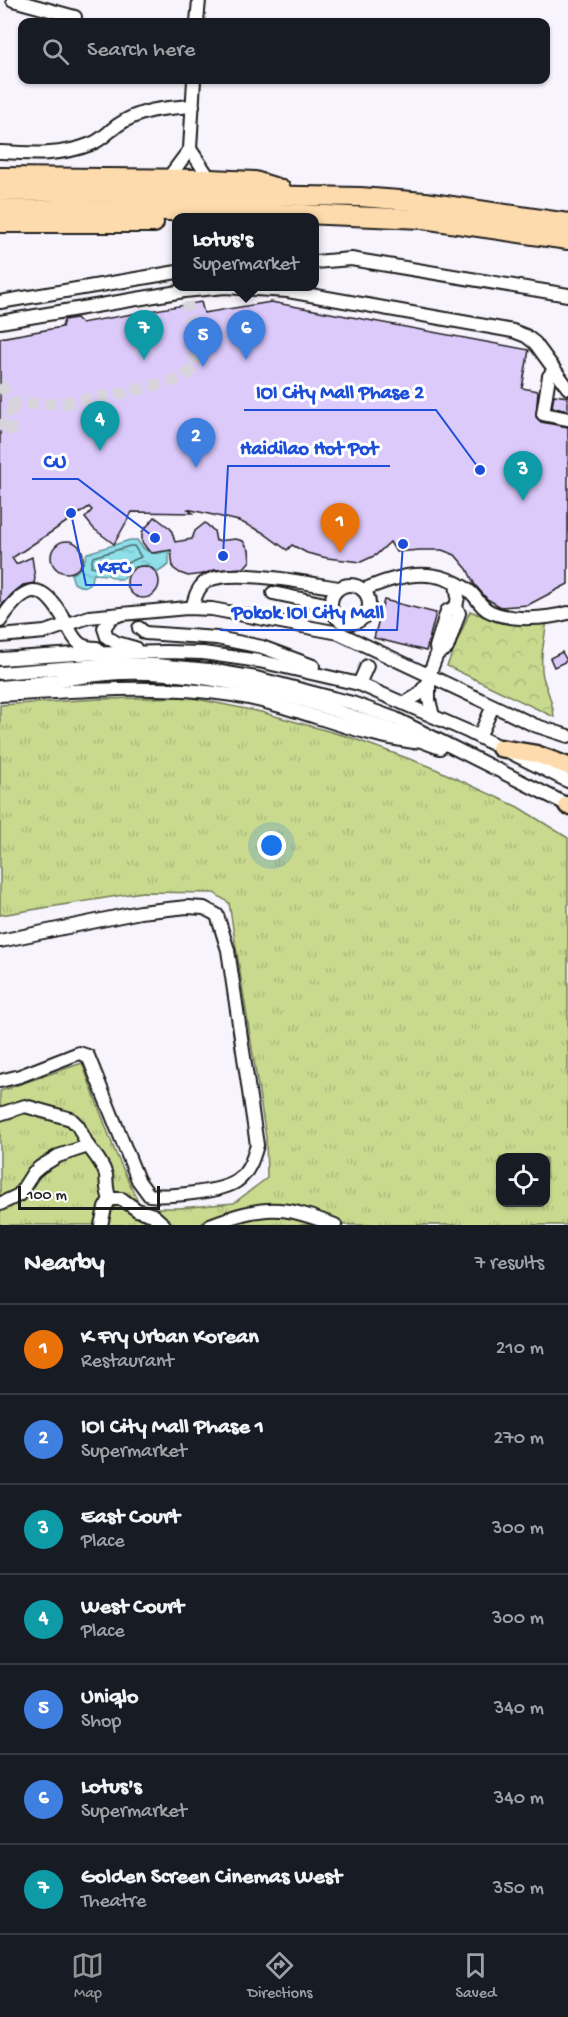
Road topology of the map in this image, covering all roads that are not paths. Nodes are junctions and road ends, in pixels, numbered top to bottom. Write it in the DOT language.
graph roads {
  1 [pos="13,0"];
  2 [pos="199,0"];
  3 [pos="75,17"];
  4 [pos="197,18"];
  5 [pos="194,84"];
  6 [pos="193,105"];
  7 [pos="190,149"];
  8 [pos="0,152"];
  9 [pos="0,177"];
  10 [pos="169,177"];
  11 [pos="210,179"];
  12 [pos="0,191"];
  13 [pos="305,196"];
  14 [pos="0,209"];
  15 [pos="179,209"];
  16 [pos="254,212"];
  17 [pos="248,213"];
  18 [pos="278,213"];
  19 [pos="319,215"];
  20 [pos="0,223"];
  21 [pos="568,223"];
  22 [pos="568,240"];
  23 [pos="319,262"];
  24 [pos="172,273"];
  25 [pos="209,291"];
  26 [pos="288,291"];
  27 [pos="568,295"];
  28 [pos="0,302"];
  29 [pos="0,322"];
  30 [pos="554,370"];
  31 [pos="568,388"];
  32 [pos="568,419"];
  33 [pos="456,584"];
  34 [pos="273,589"];
  35 [pos="363,590"];
  36 [pos="333,597"];
  37 [pos="192,608"];
  38 [pos="126,612"];
  39 [pos="568,613"];
  40 [pos="341,620"];
  41 [pos="0,621"];
  42 [pos="66,623"];
  43 [pos="139,628"];
  44 [pos="335,633"];
  45 [pos="0,636"];
  46 [pos="130,647"];
  47 [pos="166,652"];
  48 [pos="0,659"];
  49 [pos="367,666"];
  50 [pos="0,673"];
  51 [pos="429,675"];
  52 [pos="359,684"];
  53 [pos="0,687"];
  54 [pos="0,695"];
  55 [pos="405,703"];
  56 [pos="493,706"];
  57 [pos="433,716"];
  58 [pos="568,736"];
  59 [pos="478,737"];
  60 [pos="430,744"];
  61 [pos="500,748"];
  62 [pos="486,765"];
  63 [pos="568,766"];
  64 [pos="568,780"];
  65 [pos="568,806"];
  66 [pos="0,941"];
  67 [pos="0,1081"];
  68 [pos="0,1114"];
  69 [pos="88,1146"];
  70 [pos="110,1199"];
  71 [pos="0,1204"];
  72 [pos="101,1225"];
  73 [pos="164,1225"];
  74 [pos="210,1225"];
  75 [pos="335,1225"];
  1 -- 3 [label="street"];
  2 -- 4 [label="street"];
  5 -- 6 [label="street"];
  6 -- 7 [label="street"];
  6 -- 8 [label="street"];
  7 -- 10 [label="street"];
  7 -- 11 [label="street"];
  9 -- 10 [label="highway"];
  10 -- 11 [label="highway"];
  11 -- 13 [label="highway"];
  12 -- 15 [label="highway"];
  13 -- 15 [label="highway"];
  13 -- 21 [label="highway"];
  14 -- 15 [label="highway"];
  15 -- 16 [label="highway"];
  15 -- 20 [label="highway"];
  16 -- 17 [label="highway"];
  16 -- 18 [label="highway"];
  19 -- 22 [label="highway"];
  23 -- 27 [label="street"];
  24 -- 28 [label="street"];
  25 -- 29 [label="street"];
  26 -- 30 [label="street"];
  30 -- 31 [label="street"];
  30 -- 32 [label="street"];
  33 -- 35 [label="street"];
  33 -- 39 [label="street"];
  33 -- 51 [label="street"];
  34 -- 36 [label="street"];
  35 -- 36 [label="street"];
  35 -- 40 [label="street"];
  36 -- 37 [label="street"];
  36 -- 40 [label="street"];
  37 -- 38 [label="street"];
  37 -- 44 [label="street"];
  38 -- 42 [label="street"];
  38 -- 46 [label="street"];
  40 -- 44 [label="street"];
  41 -- 42 [label="street"];
  42 -- 45 [label="street"];
  42 -- 46 [label="street"];
  43 -- 52 [label="street"];
  44 -- 51 [label="street"];
  46 -- 47 [label="street"];
  47 -- 48 [label="street"];
  47 -- 52 [label="street"];
  49 -- 52 [label="street"];
  50 -- 62 [label="street"];
  51 -- 56 [label="street"];
  52 -- 55 [label="street"];
  53 -- 60 [label="street"];
  54 -- 60 [label="street"];
  55 -- 57 [label="street"];
  55 -- 57 [label="street"];
  56 -- 58 [label="street"];
  56 -- 59 [label="street"];
  57 -- 59 [label="street"];
  59 -- 61 [label="street"];
  60 -- 62 [label="street"];
  61 -- 63 [label="main road"];
  61 -- 64 [label="street"];
  62 -- 65 [label="street"];
  66 -- 67 [label="street"];
  68 -- 69 [label="street"];
  69 -- 70 [label="street"];
  69 -- 71 [label="street"];
  70 -- 72 [label="street"];
  70 -- 73 [label="street"];
  74 -- 75 [label="street"];
}
